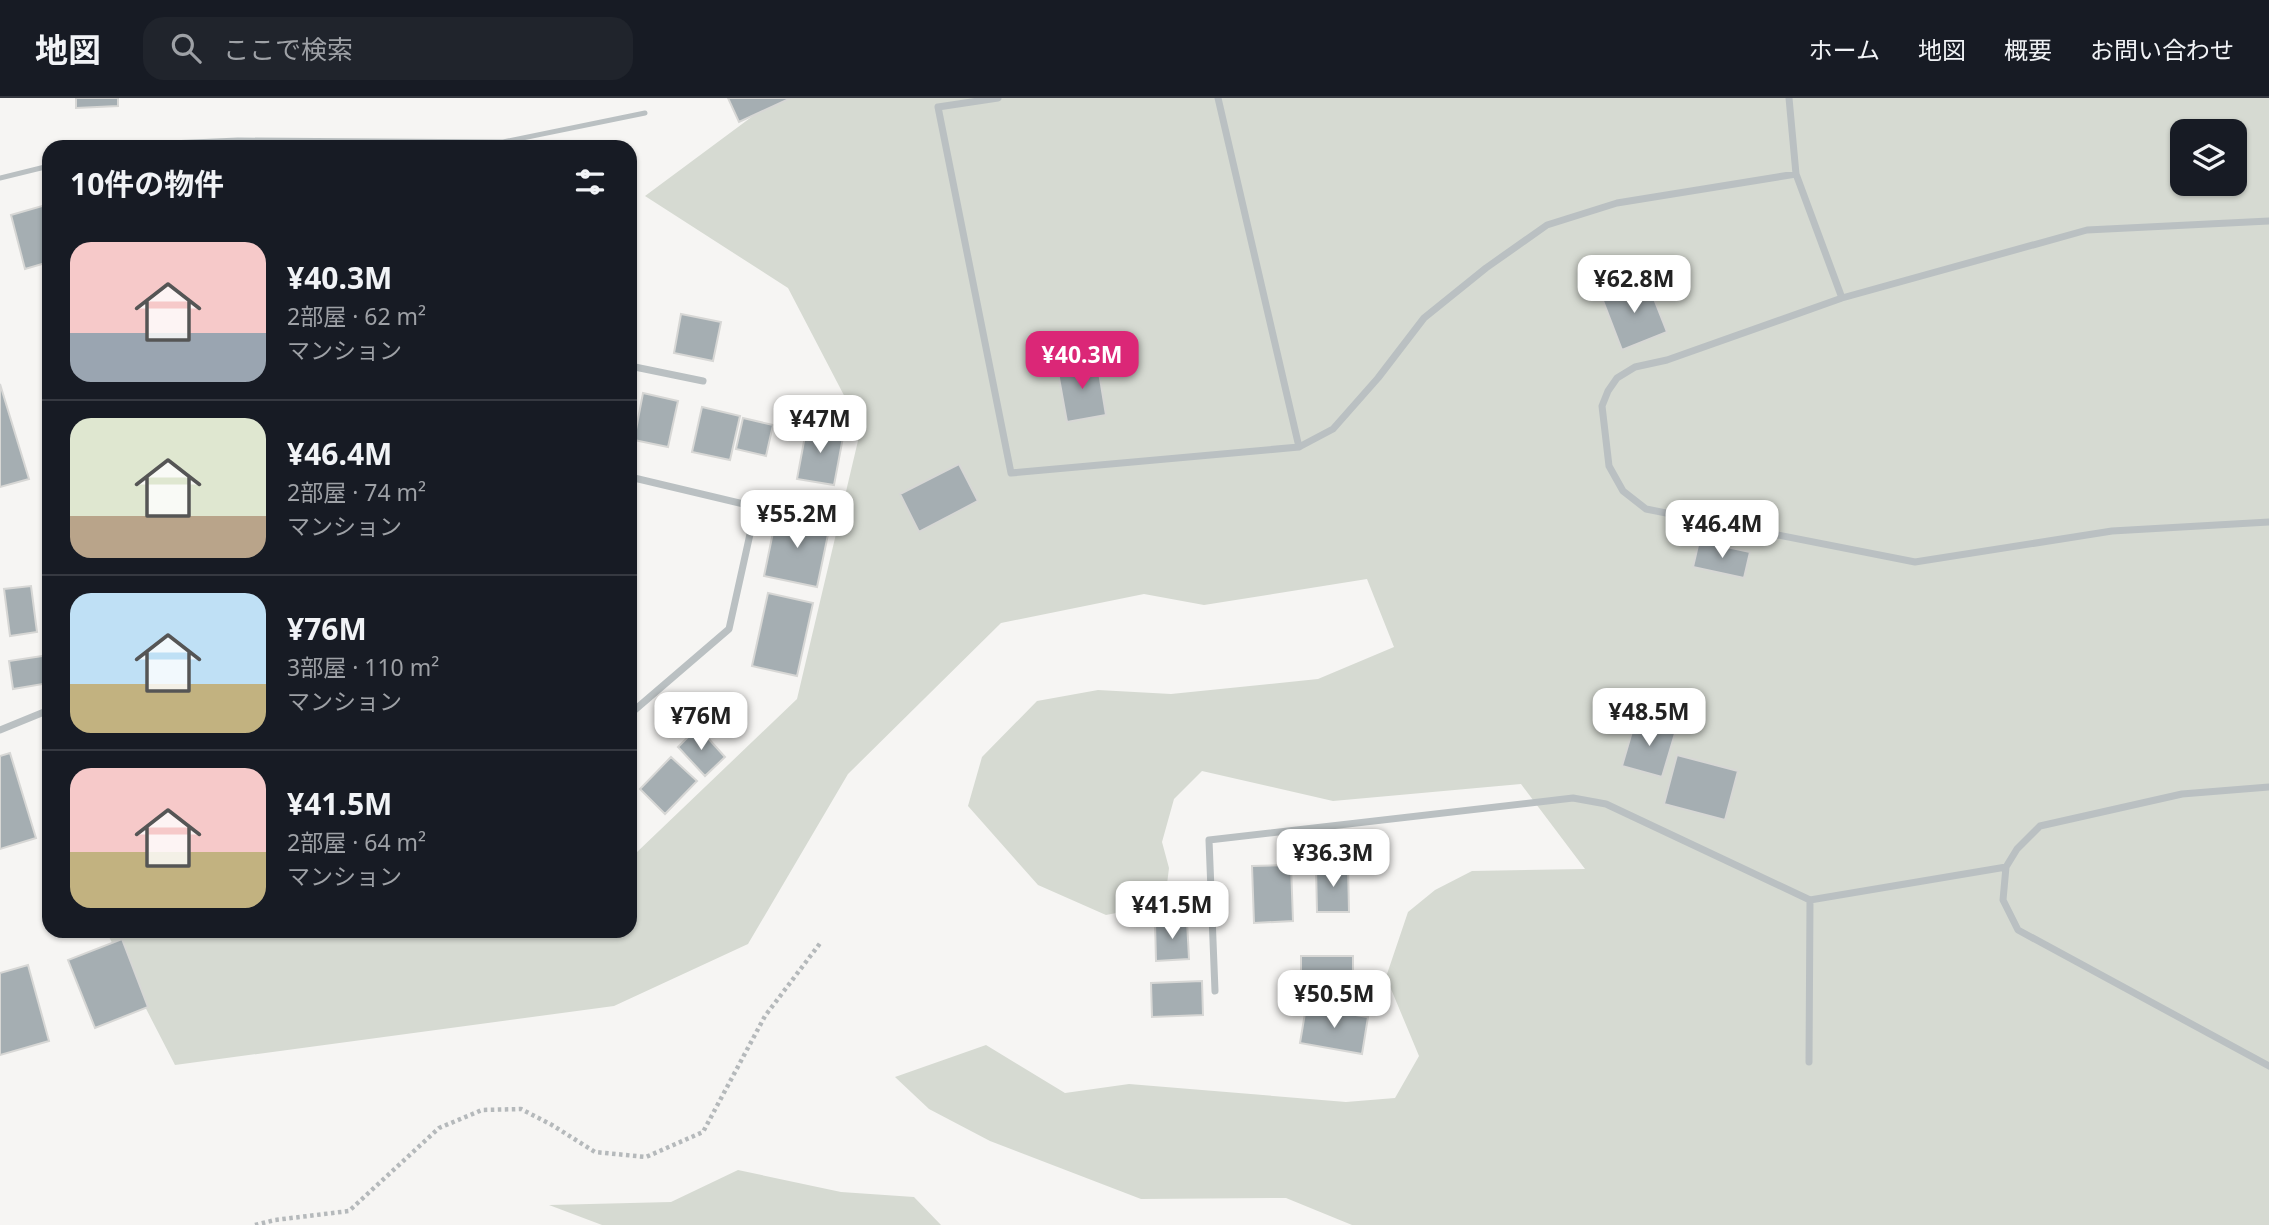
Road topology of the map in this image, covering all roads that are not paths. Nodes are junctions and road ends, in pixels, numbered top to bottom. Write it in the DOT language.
graph roads {
  1 [pos="998,98"];
  2 [pos="1218,98"];
  3 [pos="1789,98"];
  4 [pos="645,113"];
  5 [pos="513,140"];
  6 [pos="42,168"];
  7 [pos="1796,174"];
  8 [pos="0,178"];
  9 [pos="2269,221"];
  10 [pos="1842,298"];
  11 [pos="637,367"];
  12 [pos="703,381"];
  13 [pos="1299,447"];
  14 [pos="637,479"];
  15 [pos="2269,522"];
  16 [pos="637,708"];
  17 [pos="42,713"];
  18 [pos="0,730"];
  19 [pos="2269,787"];
  20 [pos="2006,867"];
  21 [pos="1810,900"];
  22 [pos="1215,991"];
  23 [pos="1810,1062"];
  24 [pos="2269,1066"];
  1 -- 13 [label="street"];
  2 -- 13 [label="street"];
  3 -- 7 [label="street"];
  4 -- 5 [label="lane"];
  6 -- 8 [label="lane"];
  7 -- 10 [label="street"];
  7 -- 13 [label="street"];
  9 -- 10 [label="street"];
  10 -- 15 [label="street"];
  11 -- 12 [label="street"];
  14 -- 16 [label="street"];
  17 -- 18 [label="street"];
  19 -- 20 [label="street"];
  20 -- 21 [label="street"];
  20 -- 24 [label="street"];
  21 -- 22 [label="street"];
  21 -- 23 [label="street"];
}
